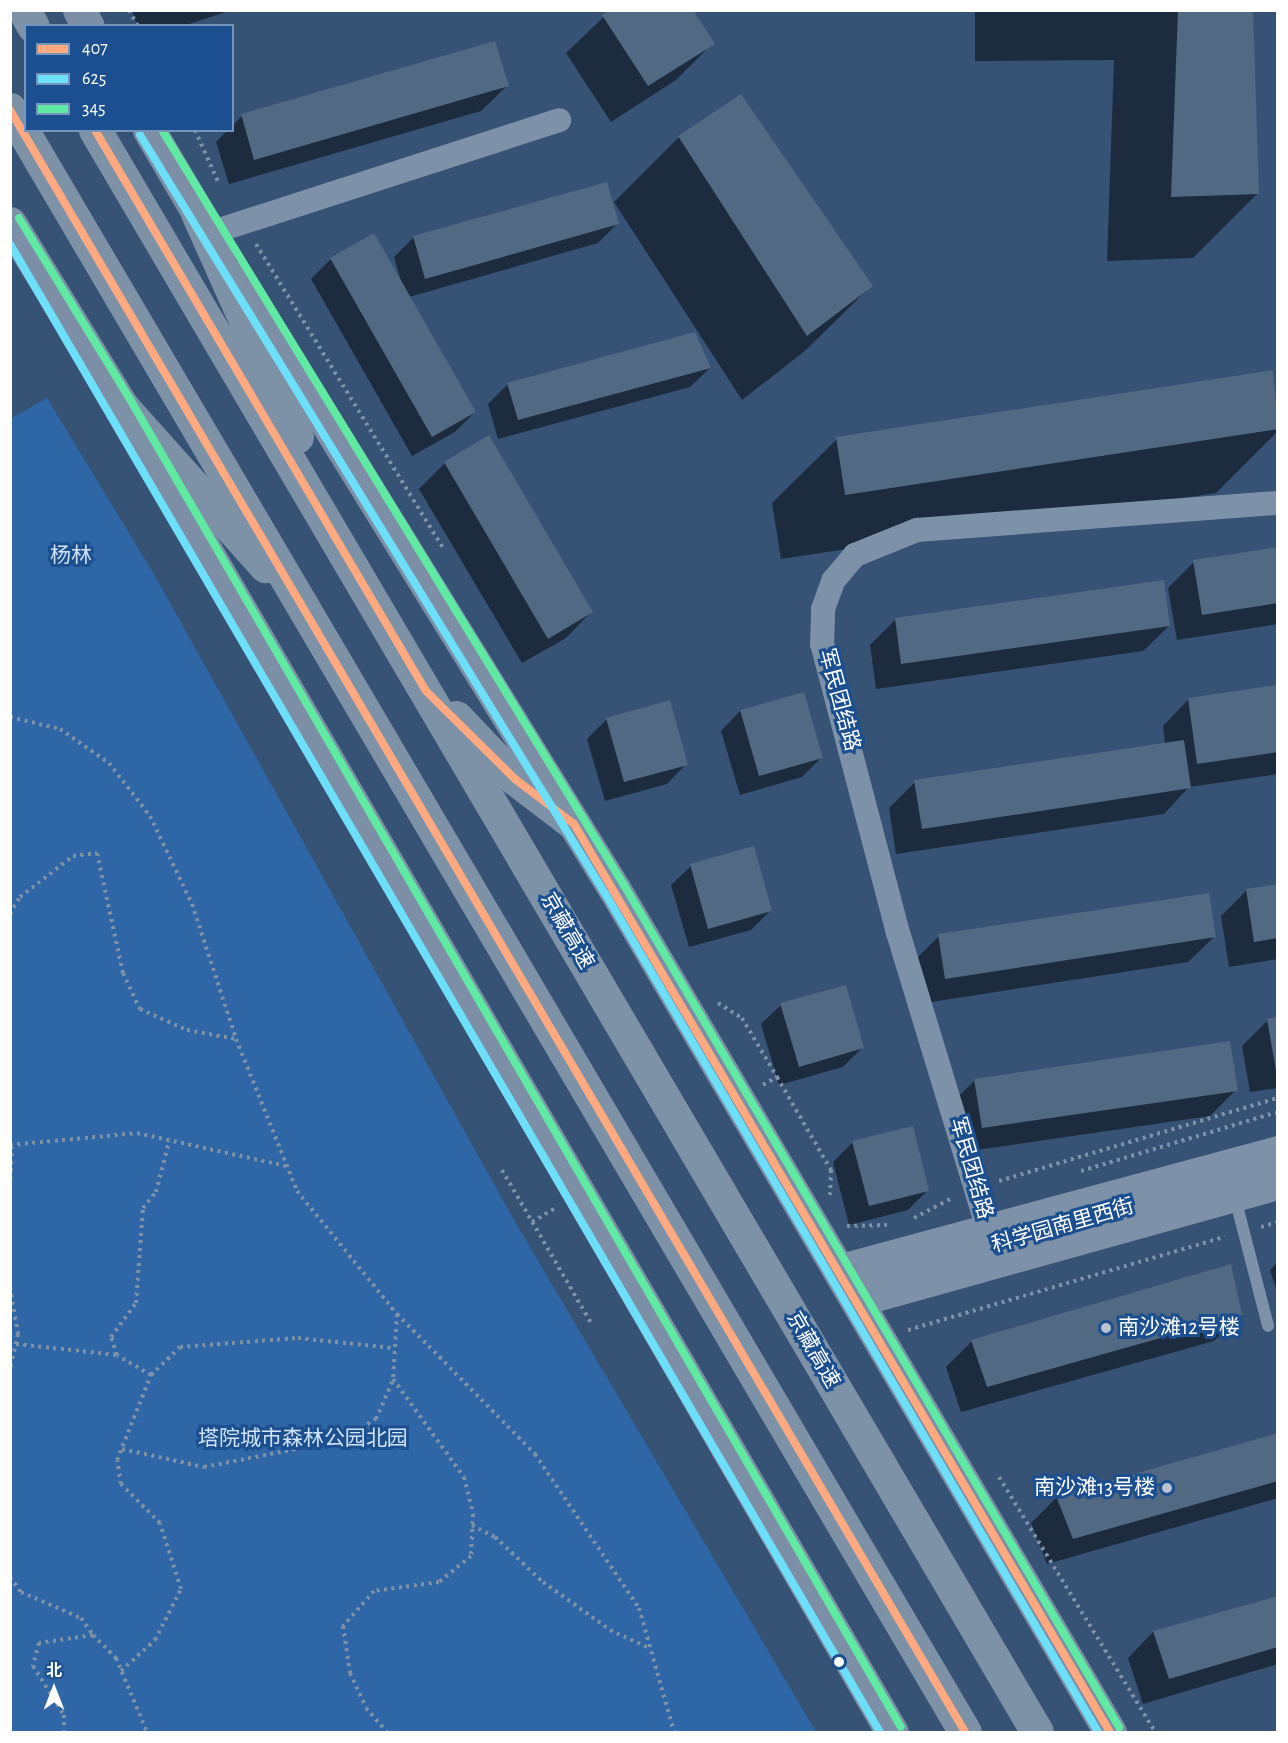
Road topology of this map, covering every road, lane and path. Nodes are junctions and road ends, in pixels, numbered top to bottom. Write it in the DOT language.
graph roads {
  1 [pos="24,10"];
  2 [pos="79,10"];
  3 [pos="129,10"];
  4 [pos="32,24"];
  5 [pos="87,24"];
  6 [pos="137,24"];
  7 [pos="10,109"];
  8 [pos="559,120"];
  9 [pos="96,132"];
  10 [pos="150,132"];
  11 [pos="196,132"];
  12 [pos="225,196"];
  13 [pos="10,223"];
  14 [pos="204,223"];
  15 [pos="122,406"];
  16 [pos="1278,503"];
  17 [pos="363,584"];
  18 [pos="315,622"];
  19 [pos="426,691"];
  20 [pos="10,717"];
  21 [pos="574,824"];
  22 [pos="10,914"];
  23 [pos="710,997"];
  24 [pos="236,1039"];
  25 [pos="1278,1098"];
  26 [pos="169,1141"];
  27 [pos="11,1146"];
  28 [pos="1278,1148"];
  29 [pos="287,1166"];
  30 [pos="1278,1168"];
  31 [pos="502,1170"];
  32 [pos="1228,1181"];
  33 [pos="10,1186"];
  34 [pos="978,1188"];
  35 [pos="1278,1188"];
  36 [pos="830,1205"];
  37 [pos="908,1222"];
  38 [pos="1278,1222"];
  39 [pos="898,1223"];
  40 [pos="843,1227"];
  41 [pos="1255,1228"];
  42 [pos="1233,1235"];
  43 [pos="994,1245"];
  44 [pos="10,1287"];
  45 [pos="848,1287"];
  46 [pos="397,1314"];
  47 [pos="591,1323"];
  48 [pos="1268,1326"];
  49 [pos="913,1340"];
  50 [pos="16,1344"];
  51 [pos="392,1348"];
  52 [pos="117,1355"];
  53 [pos="10,1368"];
  54 [pos="151,1375"];
  55 [pos="393,1379"];
  56 [pos="122,1449"];
  57 [pos="993,1469"];
  58 [pos="472,1525"];
  59 [pos="10,1577"];
  60 [pos="93,1635"];
  61 [pos="650,1648"];
  62 [pos="121,1671"];
  63 [pos="64,1732"];
  64 [pos="147,1732"];
  65 [pos="387,1732"];
  66 [pos="674,1732"];
  67 [pos="892,1732"];
  68 [pos="965,1732"];
  69 [pos="1037,1732"];
  70 [pos="1110,1732"];
  71 [pos="1155,1732"];
  1 -- 4 [label="highway"];
  2 -- 5 [label="main road"];
  3 -- 6 [label="path"];
  7 -- 18 [label="highway"];
  8 -- 14 [label="street"];
  9 -- 17 [label="highway, 京藏高速"];
  10 -- 14 [label="main road"];
  11 -- 12 [label="path"];
  13 -- 15 [label="main road"];
  14 -- 17 [label="highway"];
  14 -- 21 [label="main road"];
  15 -- 18 [label="highway"];
  15 -- 67 [label="main road"];
  16 -- 34 [label="street, 军民团结路"];
  17 -- 19 [label="highway, 京藏高速"];
  18 -- 68 [label="highway"];
  19 -- 21 [label="highway"];
  19 -- 69 [label="highway, 京藏高速"];
  20 -- 24 [label="path"];
  21 -- 45 [label="main road"];
  22 -- 24 [label="path"];
  23 -- 36 [label="path"];
  24 -- 29 [label="path"];
  25 -- 34 [label="path"];
  26 -- 27 [label="path"];
  26 -- 29 [label="path"];
  26 -- 52 [label="path"];
  27 -- 33 [label="path"];
  28 -- 32 [label="street"];
  29 -- 46 [label="path"];
  30 -- 32 [label="street, 科学园南里西街"];
  31 -- 47 [label="path"];
  32 -- 35 [label="street"];
  32 -- 43 [label="street, 科学园南里西街"];
  32 -- 48 [label="lane"];
  34 -- 37 [label="path"];
  34 -- 43 [label="street, 军民团结路"];
  38 -- 41 [label="path"];
  39 -- 40 [label="path"];
  42 -- 49 [label="path"];
  43 -- 45 [label="street, 科学园南里西街"];
  44 -- 50 [label="path"];
  45 -- 70 [label="main road"];
  46 -- 51 [label="path"];
  46 -- 61 [label="path"];
  50 -- 52 [label="path"];
  50 -- 53 [label="path"];
  51 -- 54 [label="path"];
  51 -- 55 [label="path"];
  52 -- 54 [label="path"];
  54 -- 56 [label="path"];
  55 -- 56 [label="path"];
  55 -- 58 [label="path"];
  56 -- 62 [label="path"];
  57 -- 71 [label="path"];
  58 -- 61 [label="path"];
  58 -- 65 [label="path"];
  59 -- 60 [label="path"];
  60 -- 62 [label="path"];
  60 -- 63 [label="path"];
  61 -- 66 [label="path"];
  62 -- 64 [label="path"];
}
